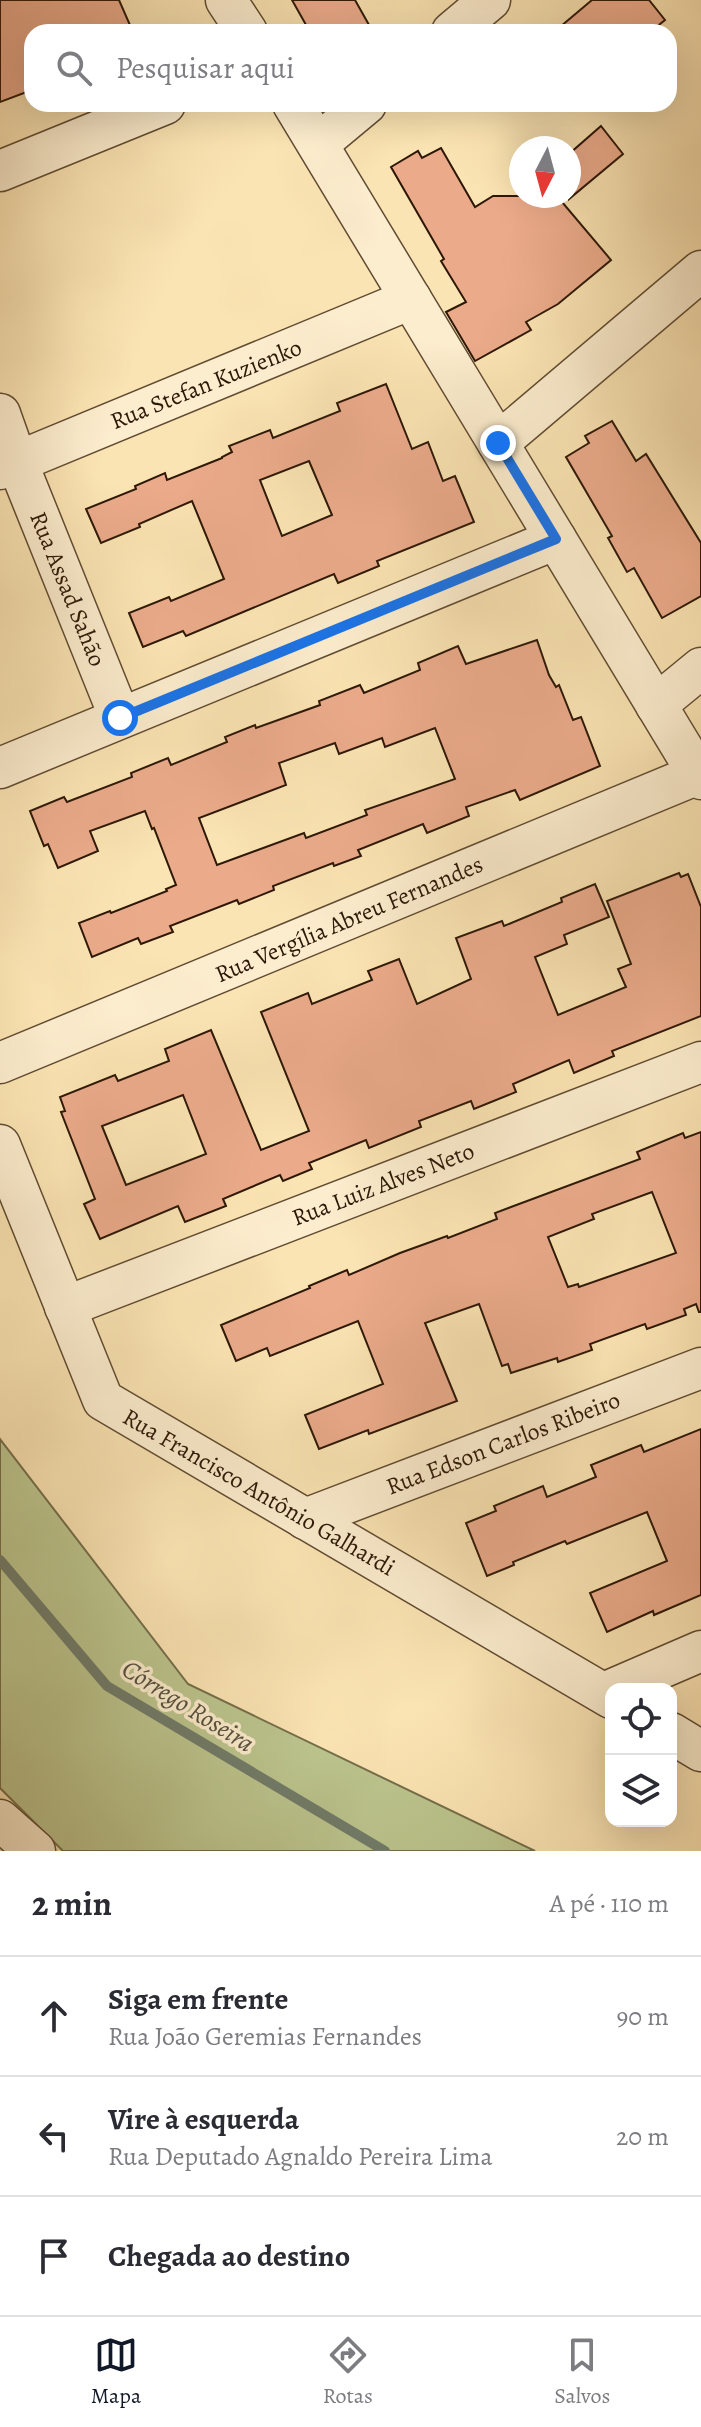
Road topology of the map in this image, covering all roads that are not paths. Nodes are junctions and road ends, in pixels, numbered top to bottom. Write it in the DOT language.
graph roads {
  1 [pos="226,0"];
  2 [pos="490,0"];
  3 [pos="242,24"];
  4 [pos="462,24"];
  5 [pos="145,112"];
  6 [pos="298,112"];
  7 [pos="356,112"];
  8 [pos="318,144"];
  9 [pos="0,171"];
  10 [pos="701,271"];
  11 [pos="411,299"];
  12 [pos="0,414"];
  13 [pos="498,443"];
  14 [pos="8,465"];
  15 [pos="556,539"];
  16 [pos="701,668"];
  17 [pos="656,705"];
  18 [pos="120,718"];
  19 [pos="0,768"];
  20 [pos="699,777"];
  21 [pos="701,1062"];
  22 [pos="0,1063"];
  23 [pos="0,1145"];
  24 [pos="65,1307"];
  25 [pos="701,1368"];
  26 [pos="305,1519"];
  27 [pos="701,1651"];
  28 [pos="629,1683"];
  29 [pos="605,1690"];
  30 [pos="677,1737"];
  31 [pos="701,1751"];
  32 [pos="0,1820"];
  33 [pos="35,1851"];
  1 -- 3 [label="street"];
  2 -- 4 [label="street"];
  5 -- 9 [label="street"];
  6 -- 8 [label="street"];
  7 -- 8 [label="street"];
  8 -- 11 [label="street"];
  10 -- 13 [label="street"];
  11 -- 13 [label="street"];
  11 -- 14 [label="street, Rua Stefan Kuzienko"];
  12 -- 14 [label="street, Rua Assad Sahão"];
  13 -- 15 [label="street"];
  14 -- 18 [label="street, Rua Assad Sahão"];
  15 -- 17 [label="street"];
  15 -- 18 [label="street"];
  16 -- 17 [label="street"];
  17 -- 20 [label="street"];
  18 -- 19 [label="street"];
  20 -- 22 [label="street, Rua Vergília Abreu Fernandes"];
  21 -- 24 [label="street, Rua Luiz Alves Neto"];
  23 -- 24 [label="street, Rua Francisco Antônio Galhardi"];
  24 -- 26 [label="street, Rua Francisco Antônio Galhardi"];
  25 -- 26 [label="street, Rua Edson Carlos Ribeiro"];
  26 -- 29 [label="street, Rua Francisco Antônio Galhardi"];
  27 -- 28 [label="street"];
  30 -- 31 [label="street"];
  32 -- 33 [label="street"];
}
